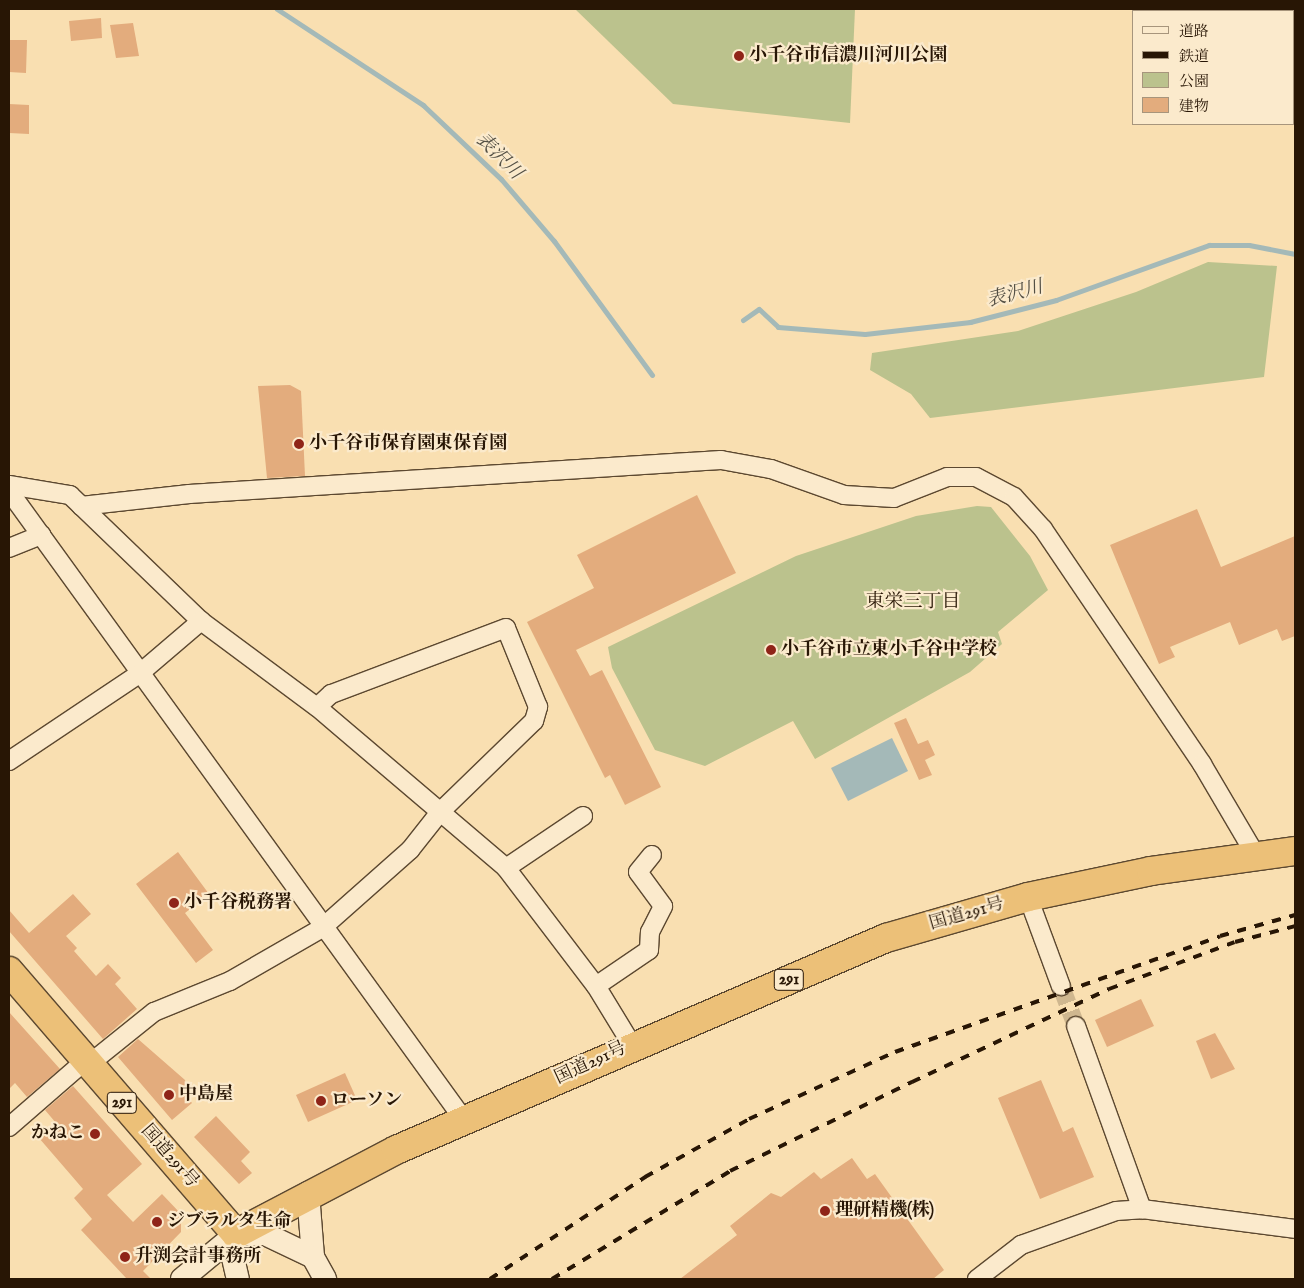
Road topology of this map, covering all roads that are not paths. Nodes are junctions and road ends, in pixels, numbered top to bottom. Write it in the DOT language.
graph roads {
  1 [pos="9,484"];
  2 [pos="9,491"];
  3 [pos="81,506"];
  4 [pos="41,535"];
  5 [pos="9,548"];
  6 [pos="201,620"];
  7 [pos="139,674"];
  8 [pos="317,707"];
  9 [pos="9,761"];
  10 [pos="440,812"];
  11 [pos="584,816"];
  12 [pos="1295,851"];
  13 [pos="652,854"];
  14 [pos="1255,854"];
  15 [pos="506,868"];
  16 [pos="1028,898"];
  17 [pos="322,928"];
  18 [pos="9,971"];
  19 [pos="596,986"];
  20 [pos="1061,986"];
  21 [pos="1076,1026"];
  22 [pos="632,1045"];
  23 [pos="87,1063"];
  24 [pos="464,1120"];
  25 [pos="9,1126"];
  26 [pos="308,1193"];
  27 [pos="1142,1209"];
  28 [pos="1295,1229"];
  29 [pos="236,1234"];
  30 [pos="313,1257"];
  31 [pos="182,1279"];
  32 [pos="238,1279"];
  33 [pos="324,1279"];
  34 [pos="977,1279"];
  1 -- 3 [label="street"];
  2 -- 4 [label="street"];
  3 -- 6 [label="street"];
  3 -- 14 [label="street"];
  4 -- 5 [label="street"];
  4 -- 7 [label="street"];
  6 -- 7 [label="street"];
  6 -- 8 [label="street"];
  7 -- 9 [label="street"];
  7 -- 17 [label="street"];
  8 -- 10 [label="street"];
  8 -- 10 [label="street"];
  10 -- 15 [label="street"];
  10 -- 17 [label="street"];
  11 -- 15 [label="street"];
  12 -- 14 [label="highway, 国道291号 / 291"];
  13 -- 19 [label="street"];
  14 -- 16 [label="highway, 国道291号 / 291"];
  15 -- 19 [label="street"];
  16 -- 20 [label="street"];
  16 -- 22 [label="highway, 国道291号 / 291"];
  17 -- 23 [label="street"];
  17 -- 24 [label="street"];
  18 -- 23 [label="highway, 国道291号 / 291"];
  19 -- 22 [label="street"];
  21 -- 27 [label="street"];
  22 -- 24 [label="highway, 国道291号 / 291"];
  23 -- 25 [label="street"];
  23 -- 29 [label="highway, 国道291号 / 291"];
  24 -- 26 [label="highway, 国道291号 / 291"];
  26 -- 29 [label="highway, 国道291号 / 291"];
  26 -- 30 [label="street"];
  27 -- 28 [label="street"];
  27 -- 34 [label="street"];
  29 -- 30 [label="street"];
  29 -- 31 [label="street"];
  29 -- 32 [label="street"];
  30 -- 33 [label="street"];
}
